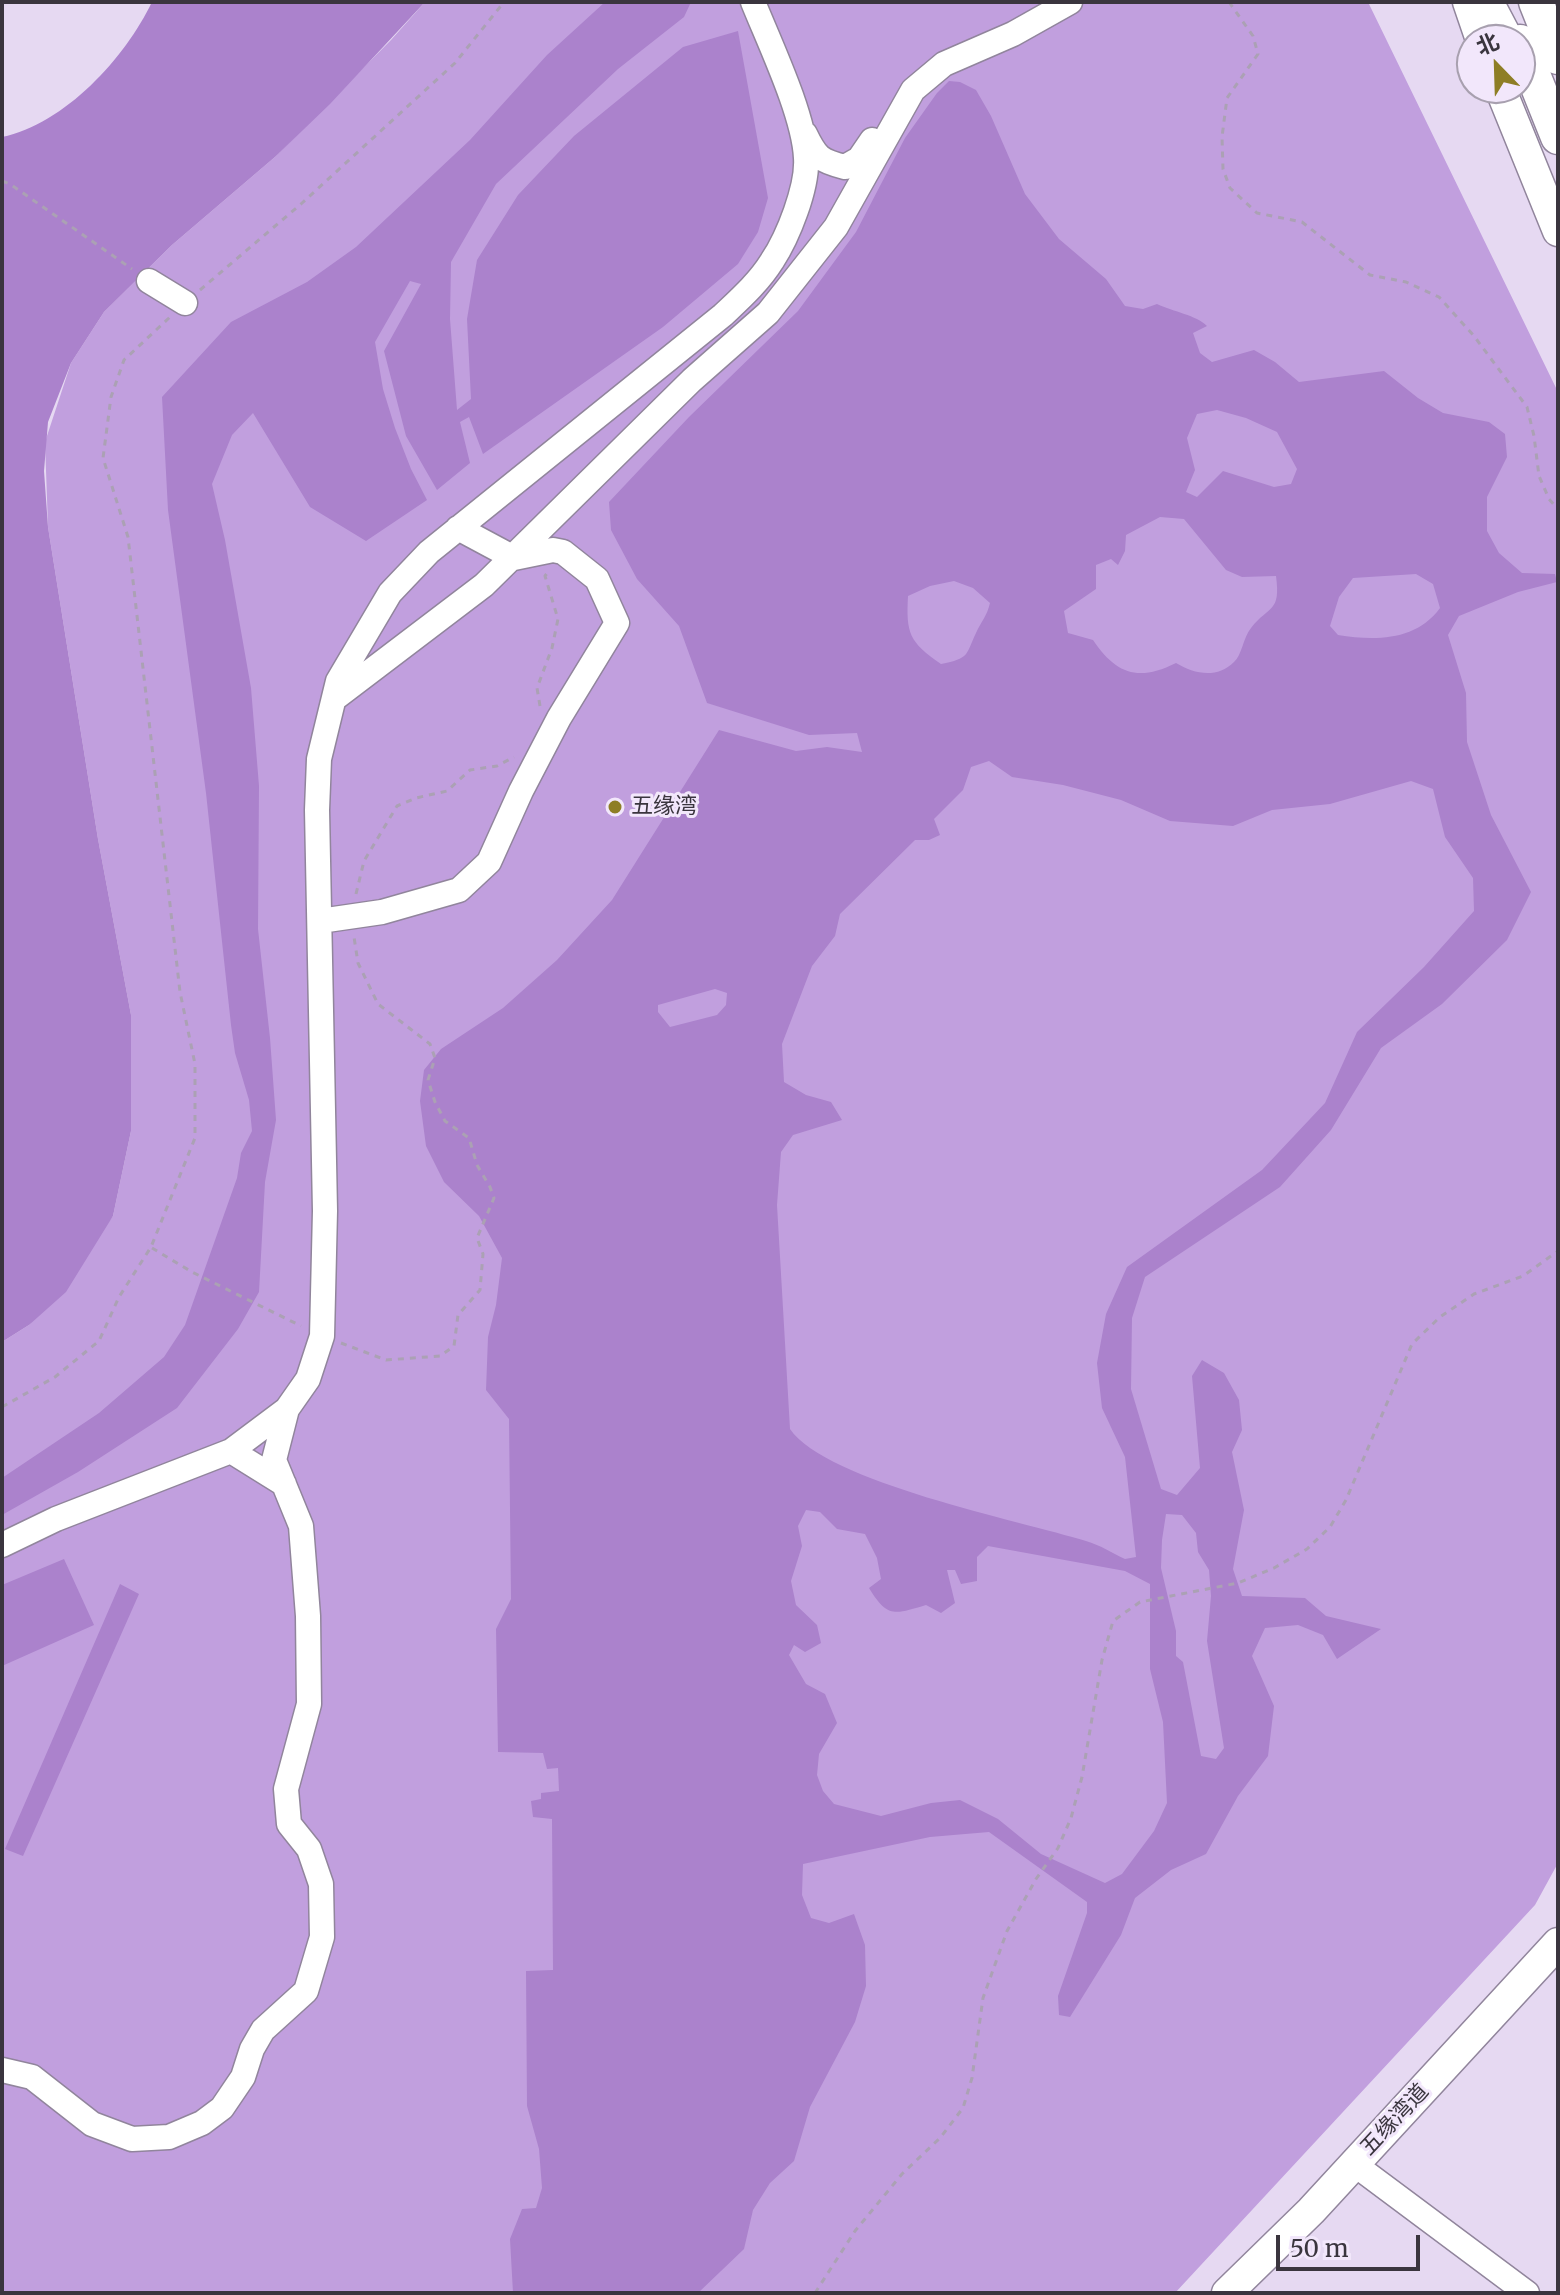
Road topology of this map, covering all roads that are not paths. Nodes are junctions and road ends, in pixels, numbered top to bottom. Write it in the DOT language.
graph roads {
  1 [pos="753,2"];
  2 [pos="1051,2"];
  3 [pos="1070,2"];
  4 [pos="1468,2"];
  5 [pos="1486,2"];
  6 [pos="1504,2"];
  7 [pos="1536,2"];
  8 [pos="1556,2"];
  9 [pos="1558,8"];
  10 [pos="1476,24"];
  11 [pos="1498,24"];
  12 [pos="1513,24"];
  13 [pos="1558,57"];
  14 [pos="1536,81"];
  15 [pos="1536,101"];
  16 [pos="1506,104"];
  17 [pos="801,126"];
  18 [pos="1558,137"];
  19 [pos="1558,144"];
  20 [pos="1558,231"];
  21 [pos="149,281"];
  22 [pos="185,303"];
  23 [pos="458,528"];
  24 [pos="514,558"];
  25 [pos="334,699"];
  26 [pos="320,921"];
  27 [pos="287,1409"];
  28 [pos="231,1451"];
  29 [pos="286,1485"];
  30 [pos="2,1545"];
  31 [pos="1558,1943"];
  32 [pos="2,2070"];
  33 [pos="1354,2164"];
  34 [pos="1227,2293"];
  35 [pos="1527,2293"];
  1 -- 17 [label="street"];
  2 -- 17 [label="street"];
  3 -- 24 [label="street"];
  4 -- 10 [label="main road"];
  5 -- 11 [label="highway"];
  6 -- 12 [label="highway"];
  7 -- 13 [label="highway"];
  8 -- 9 [label="highway"];
  14 -- 18 [label="highway"];
  15 -- 19 [label="highway"];
  16 -- 20 [label="main road"];
  17 -- 23 [label="street"];
  21 -- 22 [label="street"];
  23 -- 24 [label="street"];
  23 -- 25 [label="street"];
  24 -- 25 [label="street"];
  24 -- 26 [label="street"];
  25 -- 26 [label="street"];
  26 -- 27 [label="street"];
  27 -- 28 [label="street"];
  27 -- 29 [label="street"];
  28 -- 29 [label="street"];
  28 -- 30 [label="street"];
  29 -- 32 [label="street"];
  31 -- 33 [label="main road, 五缘湾道"];
  33 -- 34 [label="main road, 五缘湾道"];
  33 -- 35 [label="street"];
}
